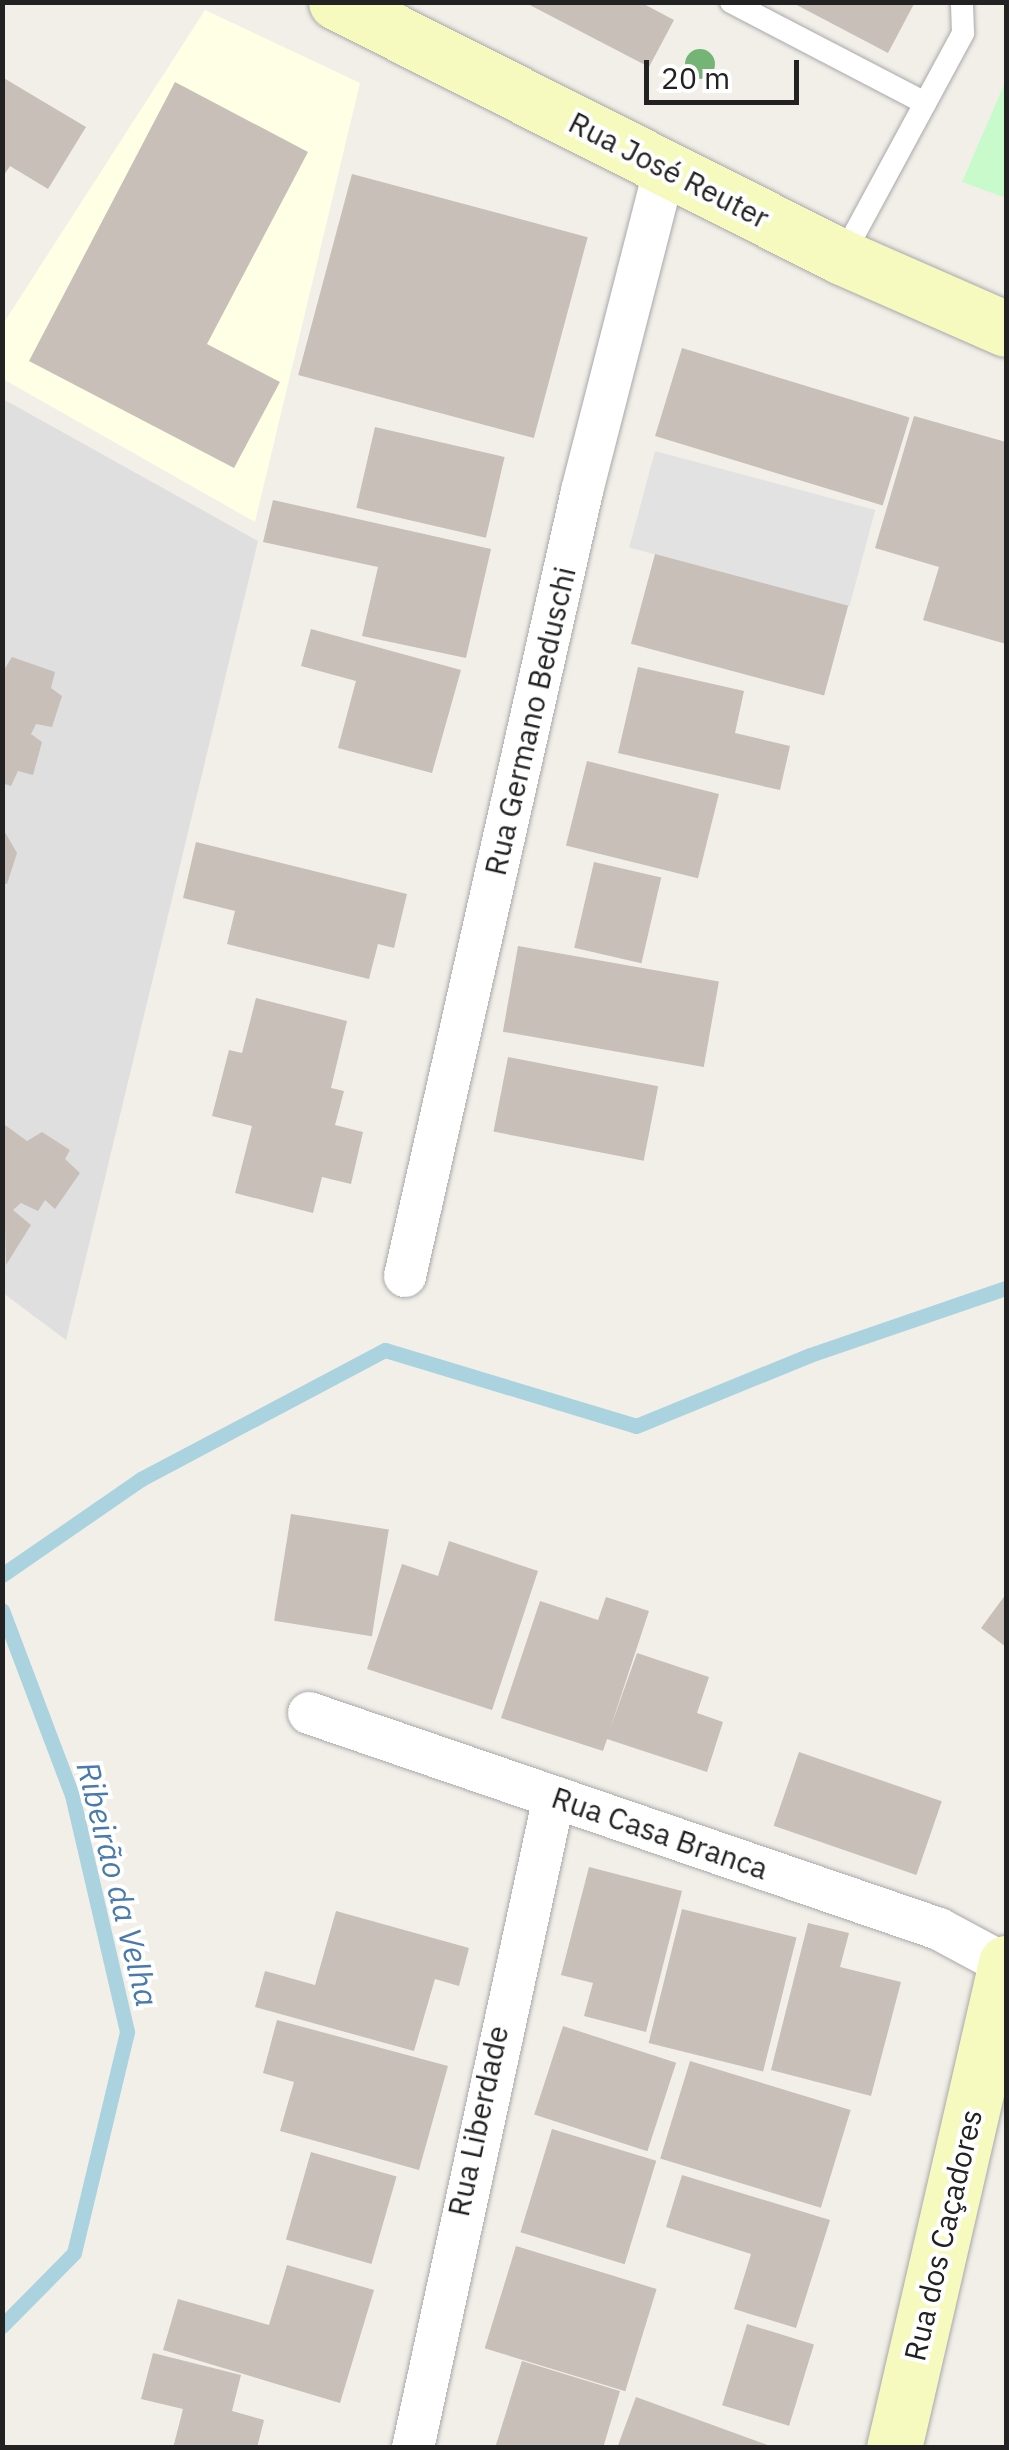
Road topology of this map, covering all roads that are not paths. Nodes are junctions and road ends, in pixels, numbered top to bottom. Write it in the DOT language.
graph roads {
  1 [pos="336,2"];
  2 [pos="730,2"];
  3 [pos="962,2"];
  4 [pos="925,103"];
  5 [pos="665,168"];
  6 [pos="842,257"];
  7 [pos="1006,329"];
  8 [pos="405,1276"];
  9 [pos="310,1713"];
  10 [pos="554,1797"];
  11 [pos="1006,1964"];
  12 [pos="413,2448"];
  13 [pos="894,2448"];
  1 -- 5 [label="main road, Rua José Reuter"];
  2 -- 4 [label="lane"];
  3 -- 4 [label="lane"];
  4 -- 6 [label="lane"];
  5 -- 6 [label="main road, Rua José Reuter"];
  5 -- 8 [label="street, Rua Germano Beduschi"];
  6 -- 7 [label="main road, Rua José Reuter"];
  9 -- 10 [label="street, Rua Casa Branca"];
  10 -- 11 [label="street, Rua Casa Branca"];
  10 -- 12 [label="street, Rua Liberdade"];
  11 -- 13 [label="main road, Rua dos Caçadores"];
}
